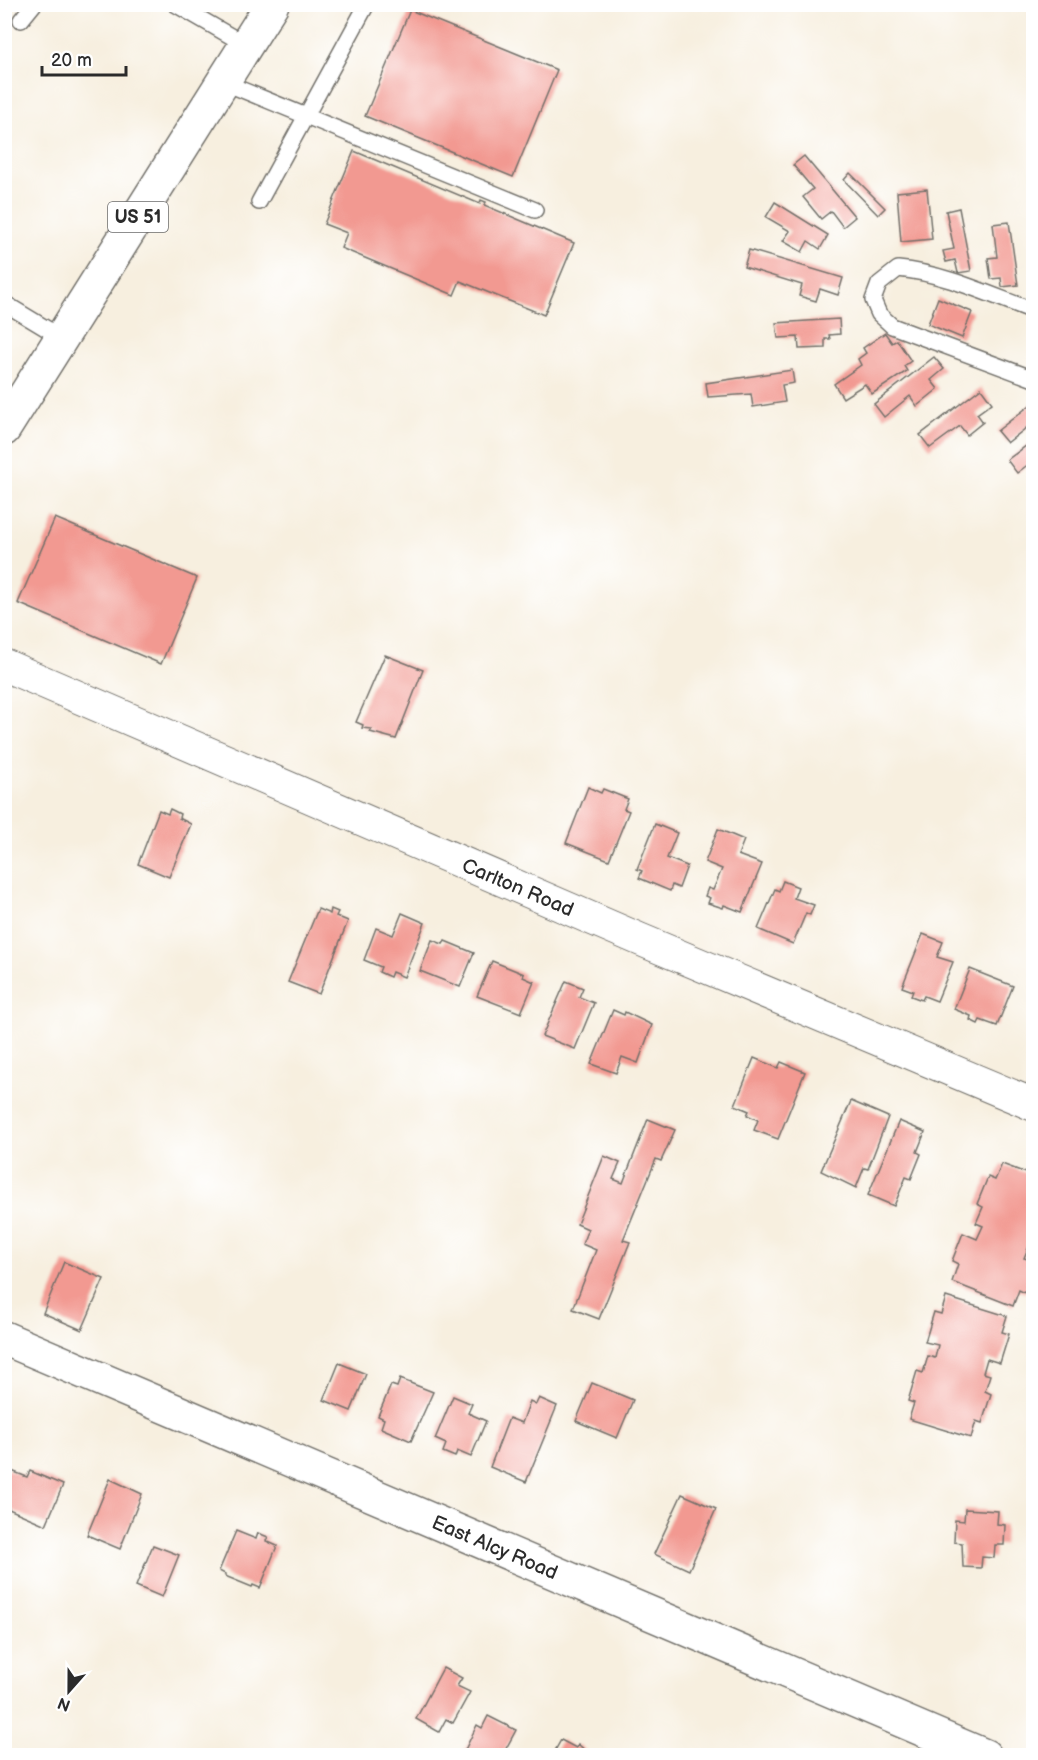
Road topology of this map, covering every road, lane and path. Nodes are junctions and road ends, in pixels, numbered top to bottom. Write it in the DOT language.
graph roads {
  1 [pos="33,4"];
  2 [pos="175,4"];
  3 [pos="272,4"];
  4 [pos="367,4"];
  5 [pos="21,20"];
  6 [pos="246,45"];
  7 [pos="223,82"];
  8 [pos="307,116"];
  9 [pos="260,202"];
  10 [pos="536,210"];
  11 [pos="4,303"];
  12 [pos="1034,311"];
  13 [pos="62,338"];
  14 [pos="1034,379"];
  15 [pos="4,429"];
  16 [pos="4,665"];
  17 [pos="1034,1104"];
  18 [pos="4,1338"];
  19 [pos="984,1755"];
  1 -- 5 [label="lane"];
  2 -- 6 [label="lane"];
  3 -- 6 [label="street, US 51"];
  4 -- 8 [label="lane"];
  6 -- 7 [label="street, US 51"];
  7 -- 8 [label="lane"];
  7 -- 13 [label="street, US 51"];
  8 -- 9 [label="lane"];
  8 -- 10 [label="lane"];
  11 -- 13 [label="lane"];
  12 -- 14 [label="lane"];
  13 -- 15 [label="street, US 51"];
  16 -- 17 [label="street, Carlton Road"];
  18 -- 19 [label="street, East Alcy Road"];
}
